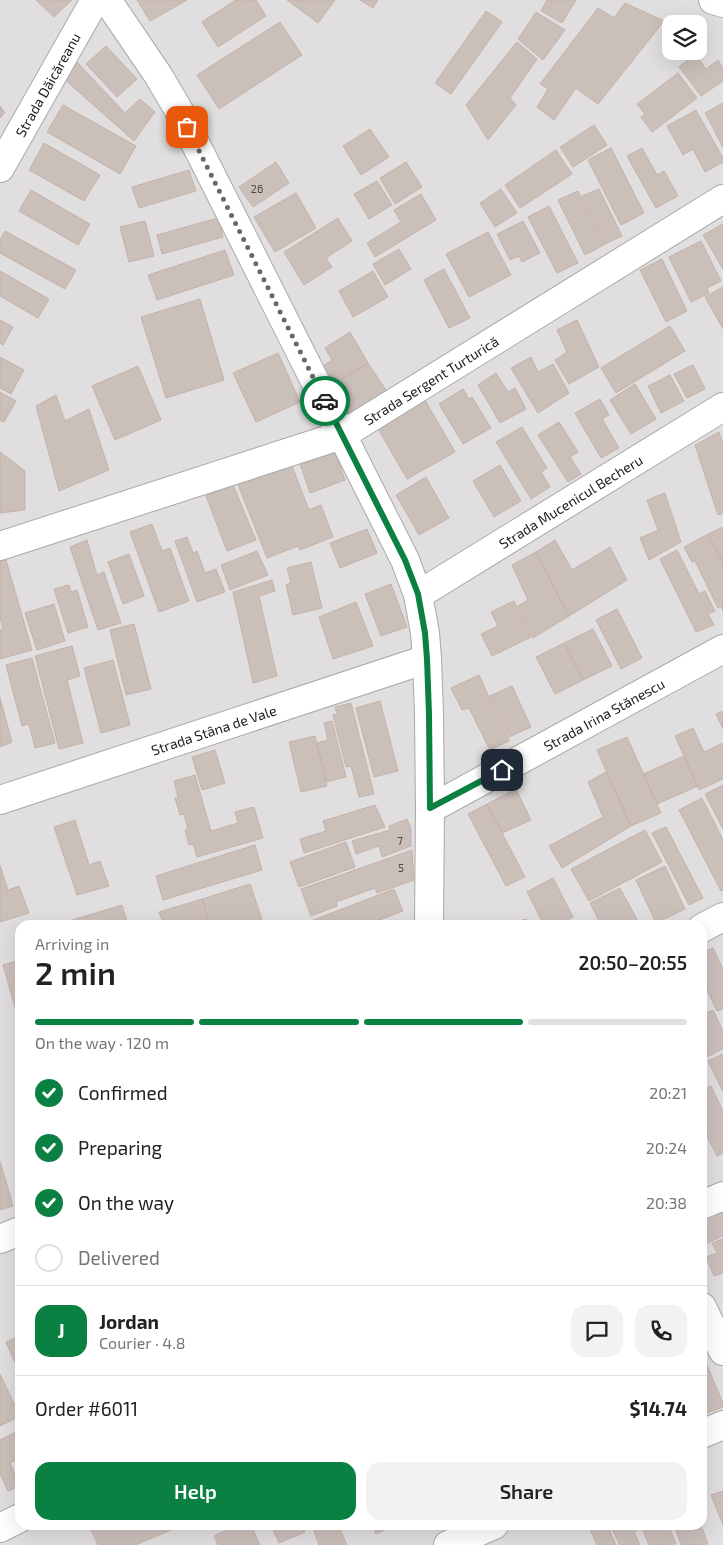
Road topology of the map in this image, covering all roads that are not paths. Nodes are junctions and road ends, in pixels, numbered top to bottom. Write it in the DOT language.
graph roads {
  1 [pos="95,0"];
  2 [pos="107,0"];
  3 [pos="713,0"];
  4 [pos="723,2"];
  5 [pos="0,168"];
  6 [pos="723,199"];
  7 [pos="723,407"];
  8 [pos="342,435"];
  9 [pos="0,546"];
  10 [pos="418,594"];
  11 [pos="723,649"];
  12 [pos="427,659"];
  13 [pos="0,800"];
  14 [pos="430,808"];
  15 [pos="723,917"];
  16 [pos="429,920"];
  17 [pos="707,925"];
  18 [pos="723,1196"];
  19 [pos="707,1203"];
  20 [pos="15,1233"];
  21 [pos="0,1239"];
  22 [pos="707,1317"];
  23 [pos="723,1351"];
  24 [pos="723,1425"];
  25 [pos="707,1432"];
  26 [pos="15,1520"];
  27 [pos="0,1528"];
  28 [pos="482,1530"];
  29 [pos="448,1545"];
  1 -- 5 [label="street, Strada Dăicăreanu"];
  2 -- 8 [label="street"];
  3 -- 4 [label="street"];
  6 -- 8 [label="street, Strada Sergent Turturică"];
  7 -- 10 [label="street, Strada Mucenicul Becheru"];
  8 -- 9 [label="street, Strada Sergent Turturică"];
  8 -- 10 [label="street"];
  10 -- 12 [label="street"];
  11 -- 14 [label="street, Strada Irina Stănescu"];
  12 -- 13 [label="street, Strada Stâna de Vale"];
  12 -- 14 [label="street"];
  14 -- 16 [label="street"];
  15 -- 17 [label="street"];
  18 -- 19 [label="street"];
  20 -- 21 [label="street"];
  22 -- 23 [label="street"];
  24 -- 25 [label="street"];
  26 -- 27 [label="street"];
  28 -- 29 [label="street"];
}
